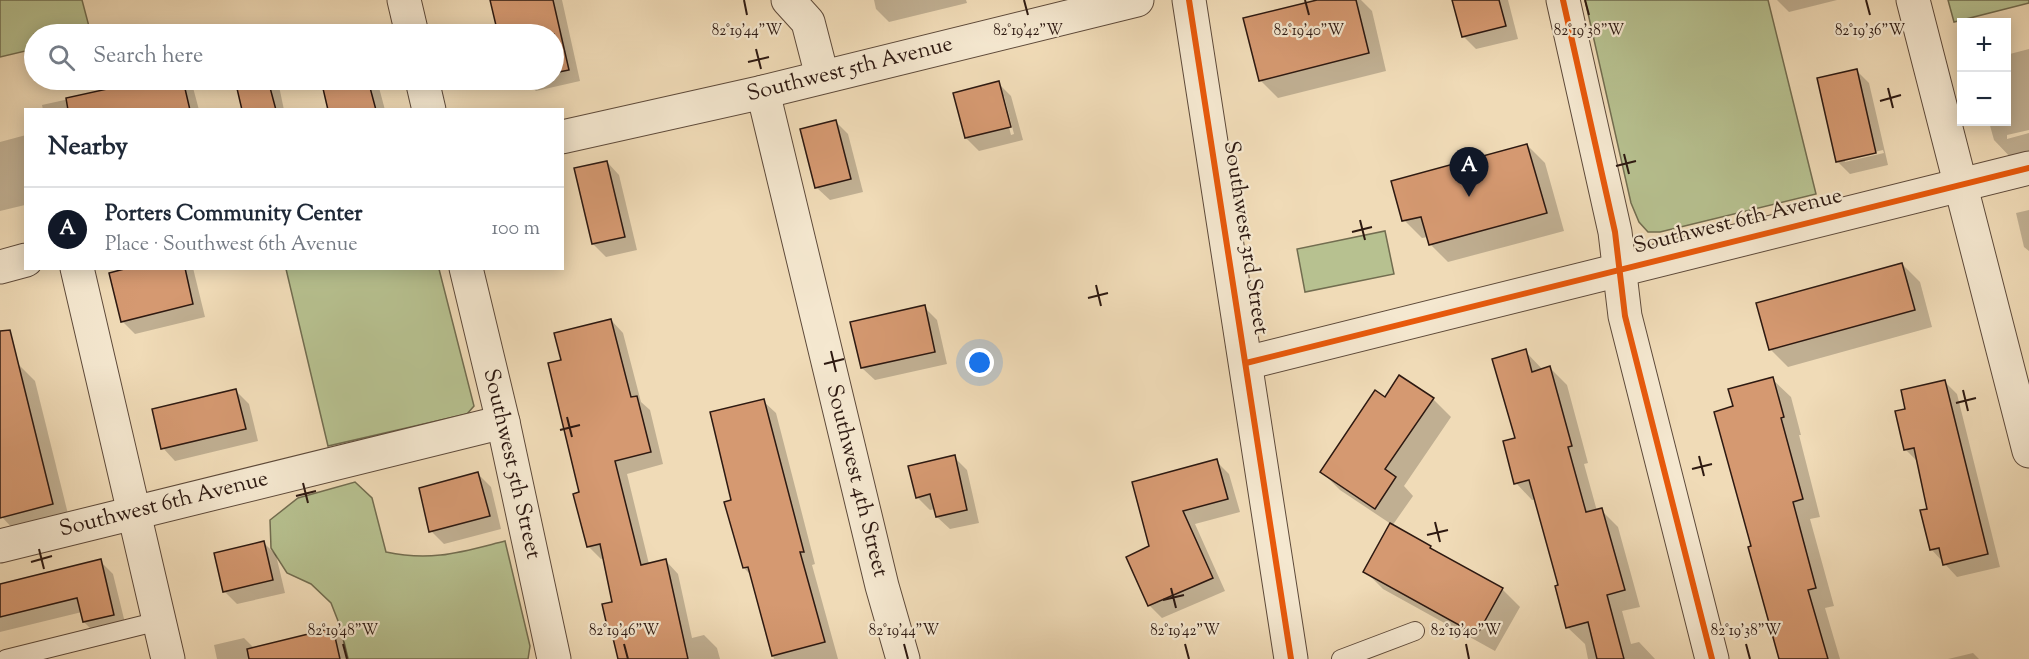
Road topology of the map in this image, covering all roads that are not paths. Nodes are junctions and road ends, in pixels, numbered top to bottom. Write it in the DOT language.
graph roads {
  1 [pos="404,0"];
  2 [pos="788,0"];
  3 [pos="1137,0"];
  4 [pos="1189,0"];
  5 [pos="1563,0"];
  6 [pos="1913,0"];
  7 [pos="410,24"];
  8 [pos="822,76"];
  9 [pos="424,90"];
  10 [pos="763,92"];
  11 [pos="429,108"];
  12 [pos="564,137"];
  13 [pos="2029,168"];
  14 [pos="1961,185"];
  15 [pos="24,261"];
  16 [pos="0,267"];
  17 [pos="77,270"];
  18 [pos="466,270"];
  19 [pos="1620,270"];
  20 [pos="1246,363"];
  21 [pos="502,422"];
  22 [pos="2029,451"];
  23 [pos="134,513"];
  24 [pos="0,546"];
  25 [pos="159,621"];
  26 [pos="1415,631"];
  27 [pos="6,659"];
  28 [pos="168,659"];
  29 [pos="554,659"];
  30 [pos="903,659"];
  31 [pos="1291,659"];
  32 [pos="1341,659"];
  33 [pos="1712,659"];
  1 -- 7 [label="street"];
  2 -- 8 [label="street"];
  3 -- 8 [label="street, Southwest 5th Avenue"];
  4 -- 20 [label="street, Southwest 3rd Street"];
  5 -- 19 [label="street"];
  6 -- 14 [label="street"];
  8 -- 10 [label="street, Southwest 5th Avenue"];
  9 -- 11 [label="street"];
  10 -- 12 [label="street, Southwest 5th Avenue"];
  10 -- 30 [label="street, Southwest 4th Street"];
  13 -- 14 [label="street, Southwest 6th Avenue"];
  14 -- 19 [label="street, Southwest 6th Avenue"];
  14 -- 22 [label="street"];
  15 -- 16 [label="street"];
  17 -- 23 [label="street"];
  18 -- 21 [label="street, Southwest 5th Street"];
  19 -- 20 [label="street, Southwest 6th Avenue"];
  19 -- 33 [label="street"];
  20 -- 31 [label="street, Southwest 3rd Street"];
  21 -- 23 [label="street, Southwest 6th Avenue"];
  21 -- 29 [label="street, Southwest 5th Street"];
  23 -- 24 [label="street, Southwest 6th Avenue"];
  23 -- 25 [label="street"];
  25 -- 27 [label="lane"];
  25 -- 28 [label="street"];
  26 -- 32 [label="lane"];
}
